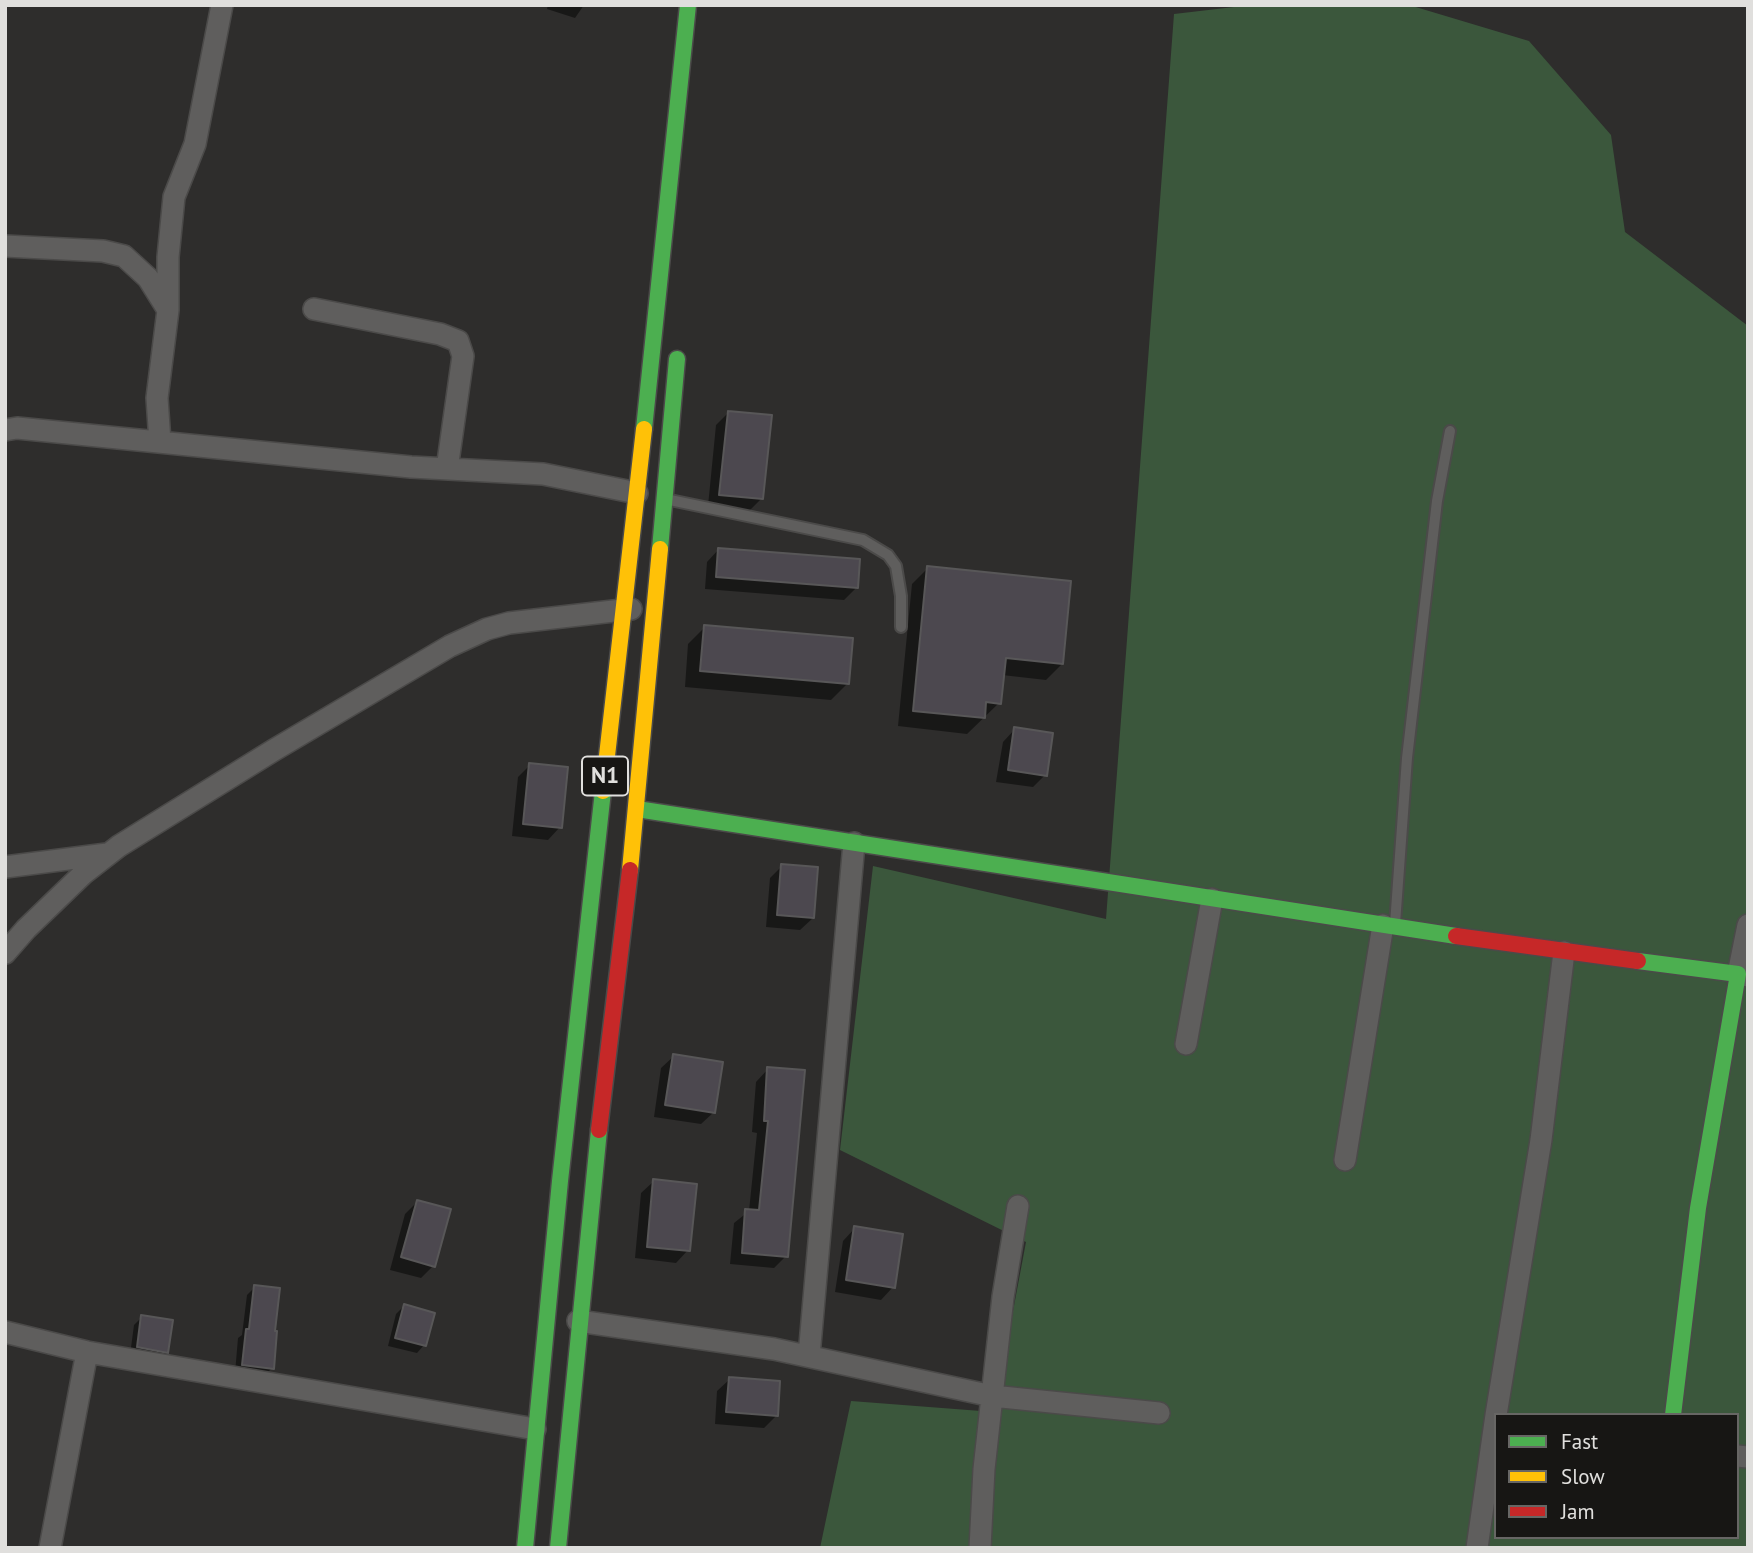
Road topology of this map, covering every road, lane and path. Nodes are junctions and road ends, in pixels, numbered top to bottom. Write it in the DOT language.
graph roads {
  1 [pos="222,5"];
  2 [pos="688,5"];
  3 [pos="5,246"];
  4 [pos="314,309"];
  5 [pos="168,310"];
  6 [pos="678,348"];
  7 [pos="5,430"];
  8 [pos="1450,431"];
  9 [pos="160,442"];
  10 [pos="447,468"];
  11 [pos="637,493"];
  12 [pos="664,499"];
  13 [pos="654,607"];
  14 [pos="623,610"];
  15 [pos="901,627"];
  16 [pos="637,808"];
  17 [pos="855,843"];
  18 [pos="108,854"];
  19 [pos="5,867"];
  20 [pos="1212,899"];
  21 [pos="1748,925"];
  22 [pos="1389,926"];
  23 [pos="1564,952"];
  24 [pos="5,953"];
  25 [pos="1743,975"];
  26 [pos="1185,1044"];
  27 [pos="1345,1160"];
  28 [pos="1018,1206"];
  29 [pos="578,1321"];
  30 [pos="5,1332"];
  31 [pos="87,1352"];
  32 [pos="809,1356"];
  33 [pos="992,1395"];
  34 [pos="1159,1413"];
  35 [pos="1501,1413"];
  36 [pos="1673,1413"];
  37 [pos="535,1430"];
  38 [pos="1494,1453"];
  39 [pos="50,1548"];
  40 [pos="525,1548"];
  41 [pos="558,1548"];
  42 [pos="980,1548"];
  43 [pos="1477,1548"];
  1 -- 5 [label="street"];
  2 -- 11 [label="main road, N1"];
  3 -- 5 [label="street"];
  4 -- 10 [label="street"];
  5 -- 9 [label="street"];
  6 -- 12 [label="main road, N1"];
  7 -- 9 [label="street"];
  8 -- 22 [label="lane"];
  9 -- 10 [label="street"];
  10 -- 11 [label="street"];
  11 -- 14 [label="main road, N1"];
  12 -- 13 [label="main road, N1"];
  12 -- 15 [label="lane"];
  13 -- 14 [label="street"];
  13 -- 16 [label="main road, N1"];
  14 -- 18 [label="street"];
  14 -- 37 [label="main road, N1"];
  16 -- 17 [label="main road"];
  16 -- 29 [label="main road, N1"];
  17 -- 20 [label="main road"];
  17 -- 32 [label="street"];
  18 -- 19 [label="street"];
  18 -- 24 [label="street"];
  20 -- 22 [label="main road"];
  20 -- 26 [label="street"];
  21 -- 25 [label="street"];
  22 -- 23 [label="main road"];
  22 -- 27 [label="street"];
  23 -- 25 [label="main road"];
  23 -- 35 [label="street"];
  25 -- 36 [label="main road"];
  28 -- 33 [label="street"];
  29 -- 32 [label="street"];
  29 -- 41 [label="main road, N1"];
  30 -- 31 [label="street"];
  31 -- 37 [label="street"];
  31 -- 39 [label="street"];
  32 -- 33 [label="street"];
  33 -- 34 [label="street"];
  33 -- 42 [label="street"];
  37 -- 40 [label="main road, N1"];
  38 -- 43 [label="street"];
}
